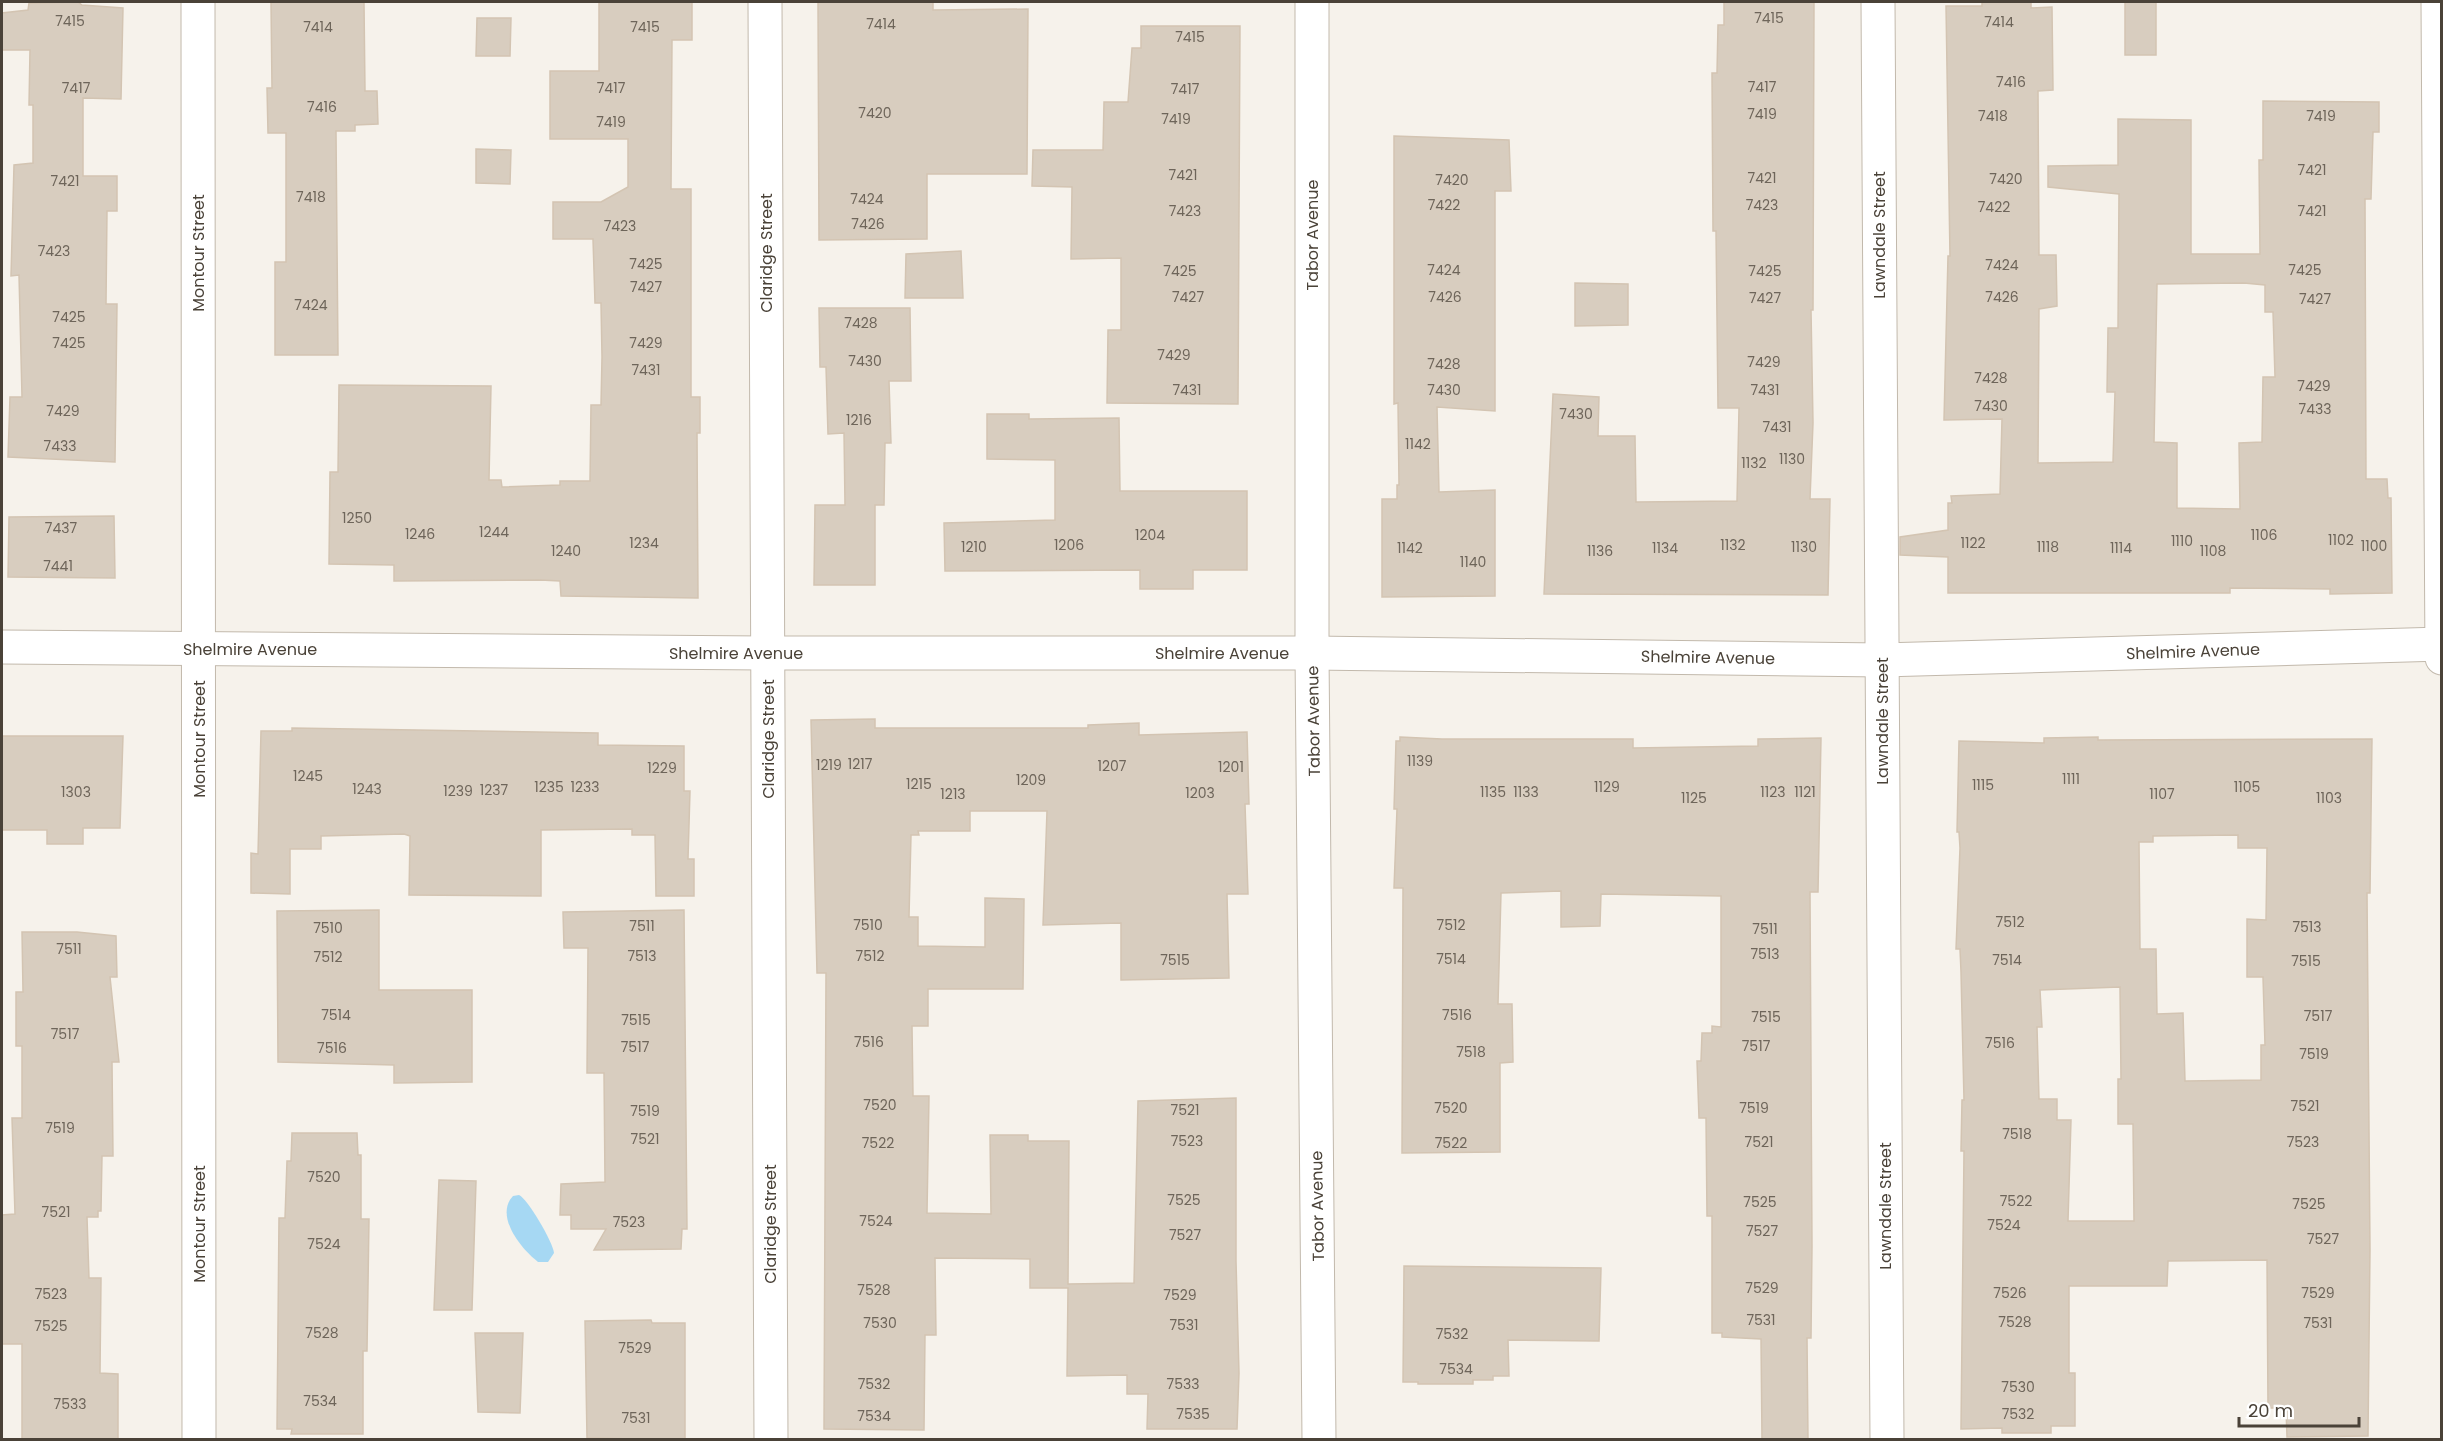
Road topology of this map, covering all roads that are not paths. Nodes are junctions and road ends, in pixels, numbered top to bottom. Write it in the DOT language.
graph roads {
  1 [pos="198,2"];
  2 [pos="765,2"];
  3 [pos="1312,2"];
  4 [pos="1878,2"];
  5 [pos="2438,2"];
  6 [pos="2441,644"];
  7 [pos="2,647"];
  8 [pos="199,648"];
  9 [pos="767,653"];
  10 [pos="1312,653"];
  11 [pos="2442,658"];
  12 [pos="1882,660"];
  13 [pos="199,1440"];
  14 [pos="771,1440"];
  15 [pos="1319,1440"];
  16 [pos="1887,1440"];
  1 -- 8 [label="street, Montour Street"];
  2 -- 9 [label="street, Claridge Street"];
  3 -- 10 [label="street, Tabor Avenue"];
  4 -- 12 [label="street, Lawndale Street"];
  5 -- 6 [label="street"];
  6 -- 11 [label="street"];
  6 -- 12 [label="street, Shelmire Avenue"];
  7 -- 8 [label="street, Shelmire Avenue"];
  8 -- 9 [label="street, Shelmire Avenue"];
  8 -- 13 [label="street, Montour Street"];
  9 -- 10 [label="street, Shelmire Avenue"];
  9 -- 14 [label="street, Claridge Street"];
  10 -- 12 [label="street, Shelmire Avenue"];
  10 -- 15 [label="street, Tabor Avenue"];
  12 -- 16 [label="street, Lawndale Street"];
}
